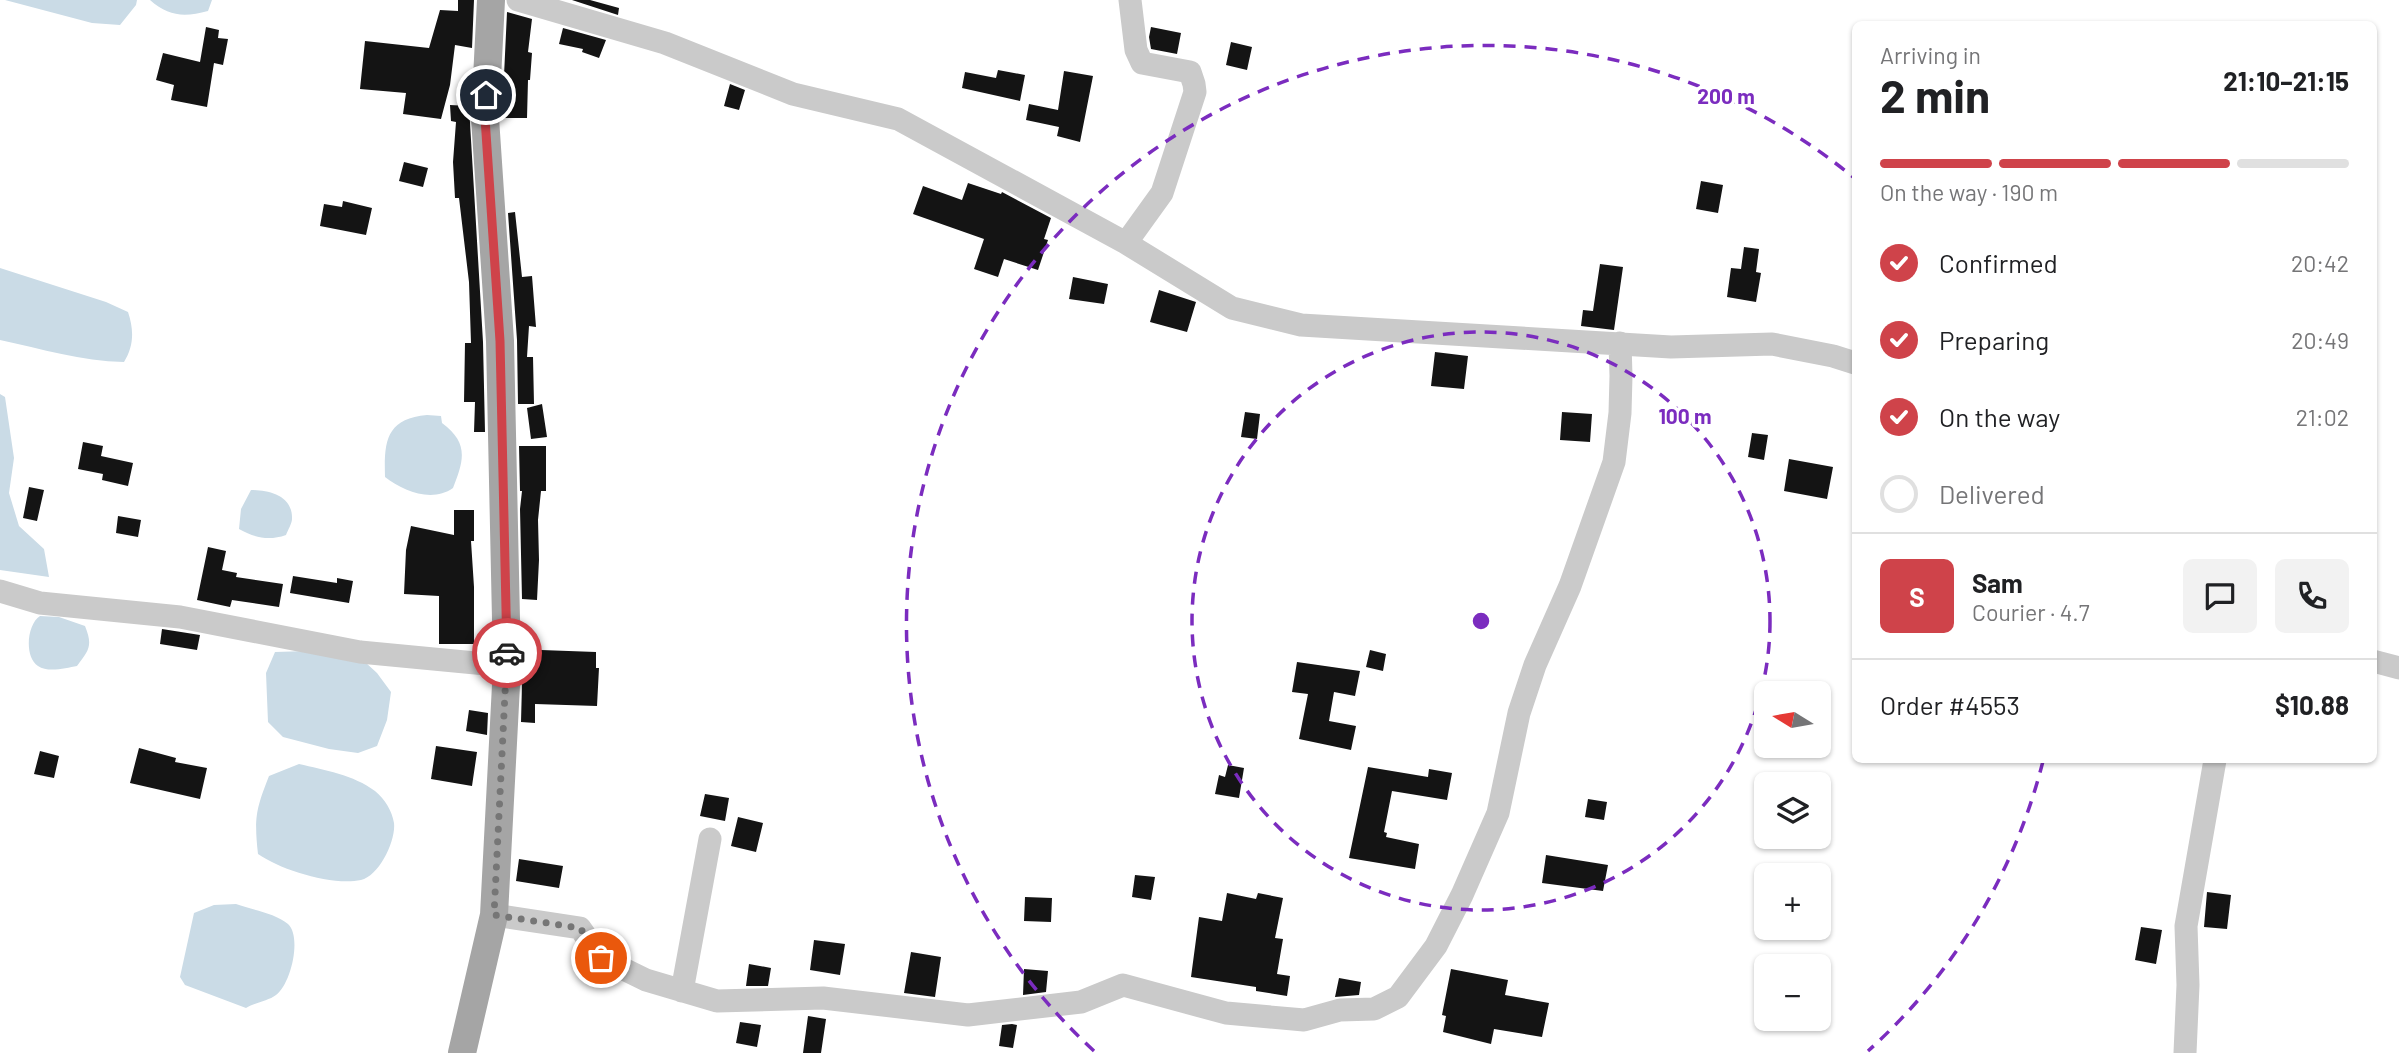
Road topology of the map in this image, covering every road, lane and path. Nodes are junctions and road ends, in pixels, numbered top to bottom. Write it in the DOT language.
graph roads {
  1 [pos="491,0"];
  2 [pos="518,0"];
  3 [pos="1130,0"];
  4 [pos="1126,243"];
  5 [pos="1620,343"];
  6 [pos="1852,362"];
  7 [pos="0,591"];
  8 [pos="2377,662"];
  9 [pos="508,666"];
  10 [pos="2399,668"];
  11 [pos="2214,763"];
  12 [pos="710,839"];
  13 [pos="494,915"];
  14 [pos="682,991"];
  15 [pos="463,1053"];
  16 [pos="2185,1053"];
  1 -- 9 [label="main road"];
  2 -- 4 [label="street"];
  3 -- 4 [label="street"];
  4 -- 5 [label="street"];
  5 -- 6 [label="street"];
  5 -- 14 [label="street"];
  7 -- 9 [label="street"];
  8 -- 10 [label="street"];
  9 -- 13 [label="main road"];
  11 -- 16 [label="street"];
  12 -- 14 [label="street"];
  13 -- 14 [label="street"];
  13 -- 15 [label="main road"];
}
